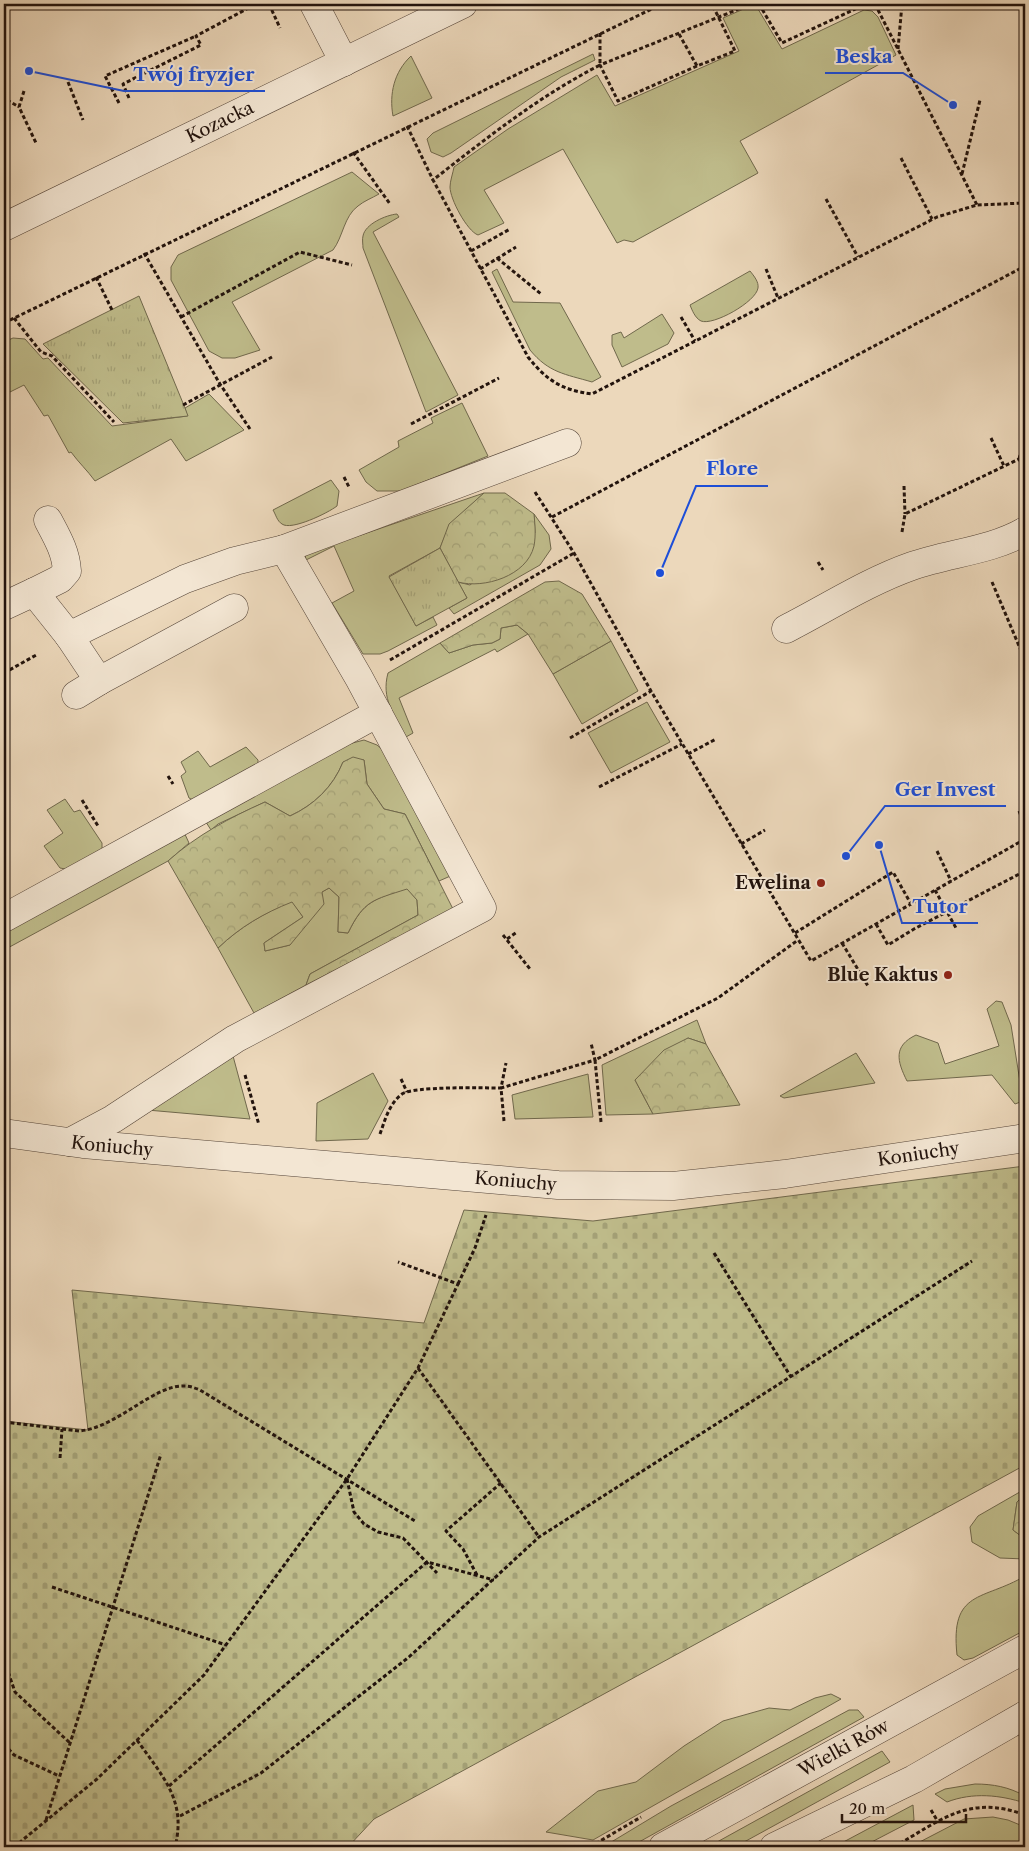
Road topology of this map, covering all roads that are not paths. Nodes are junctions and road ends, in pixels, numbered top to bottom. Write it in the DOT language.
graph roads {
  1 [pos="314,4"];
  2 [pos="463,4"];
  3 [pos="344,62"];
  4 [pos="4,227"];
  5 [pos="567,443"];
  6 [pos="48,520"];
  7 [pos="1025,531"];
  8 [pos="284,549"];
  9 [pos="34,592"];
  10 [pos="4,606"];
  11 [pos="234,608"];
  12 [pos="786,629"];
  13 [pos="70,636"];
  14 [pos="378,712"];
  15 [pos="4,918"];
  16 [pos="4,1133"];
  17 [pos="1025,1138"];
  18 [pos="70,1142"];
  19 [pos="1023,1655"];
  20 [pos="1025,1715"];
  21 [pos="663,1847"];
  22 [pos="774,1847"];
  1 -- 3 [label="street"];
  2 -- 3 [label="street, Kozacka"];
  3 -- 4 [label="street, Kozacka"];
  5 -- 8 [label="street"];
  6 -- 9 [label="street"];
  7 -- 12 [label="street"];
  8 -- 13 [label="street"];
  8 -- 14 [label="street"];
  9 -- 10 [label="street"];
  9 -- 13 [label="street"];
  11 -- 13 [label="street"];
  14 -- 15 [label="street"];
  14 -- 18 [label="street"];
  16 -- 18 [label="street, Koniuchy"];
  17 -- 18 [label="street, Koniuchy"];
  19 -- 21 [label="street, Wielki Rów"];
  20 -- 22 [label="street"];
}
